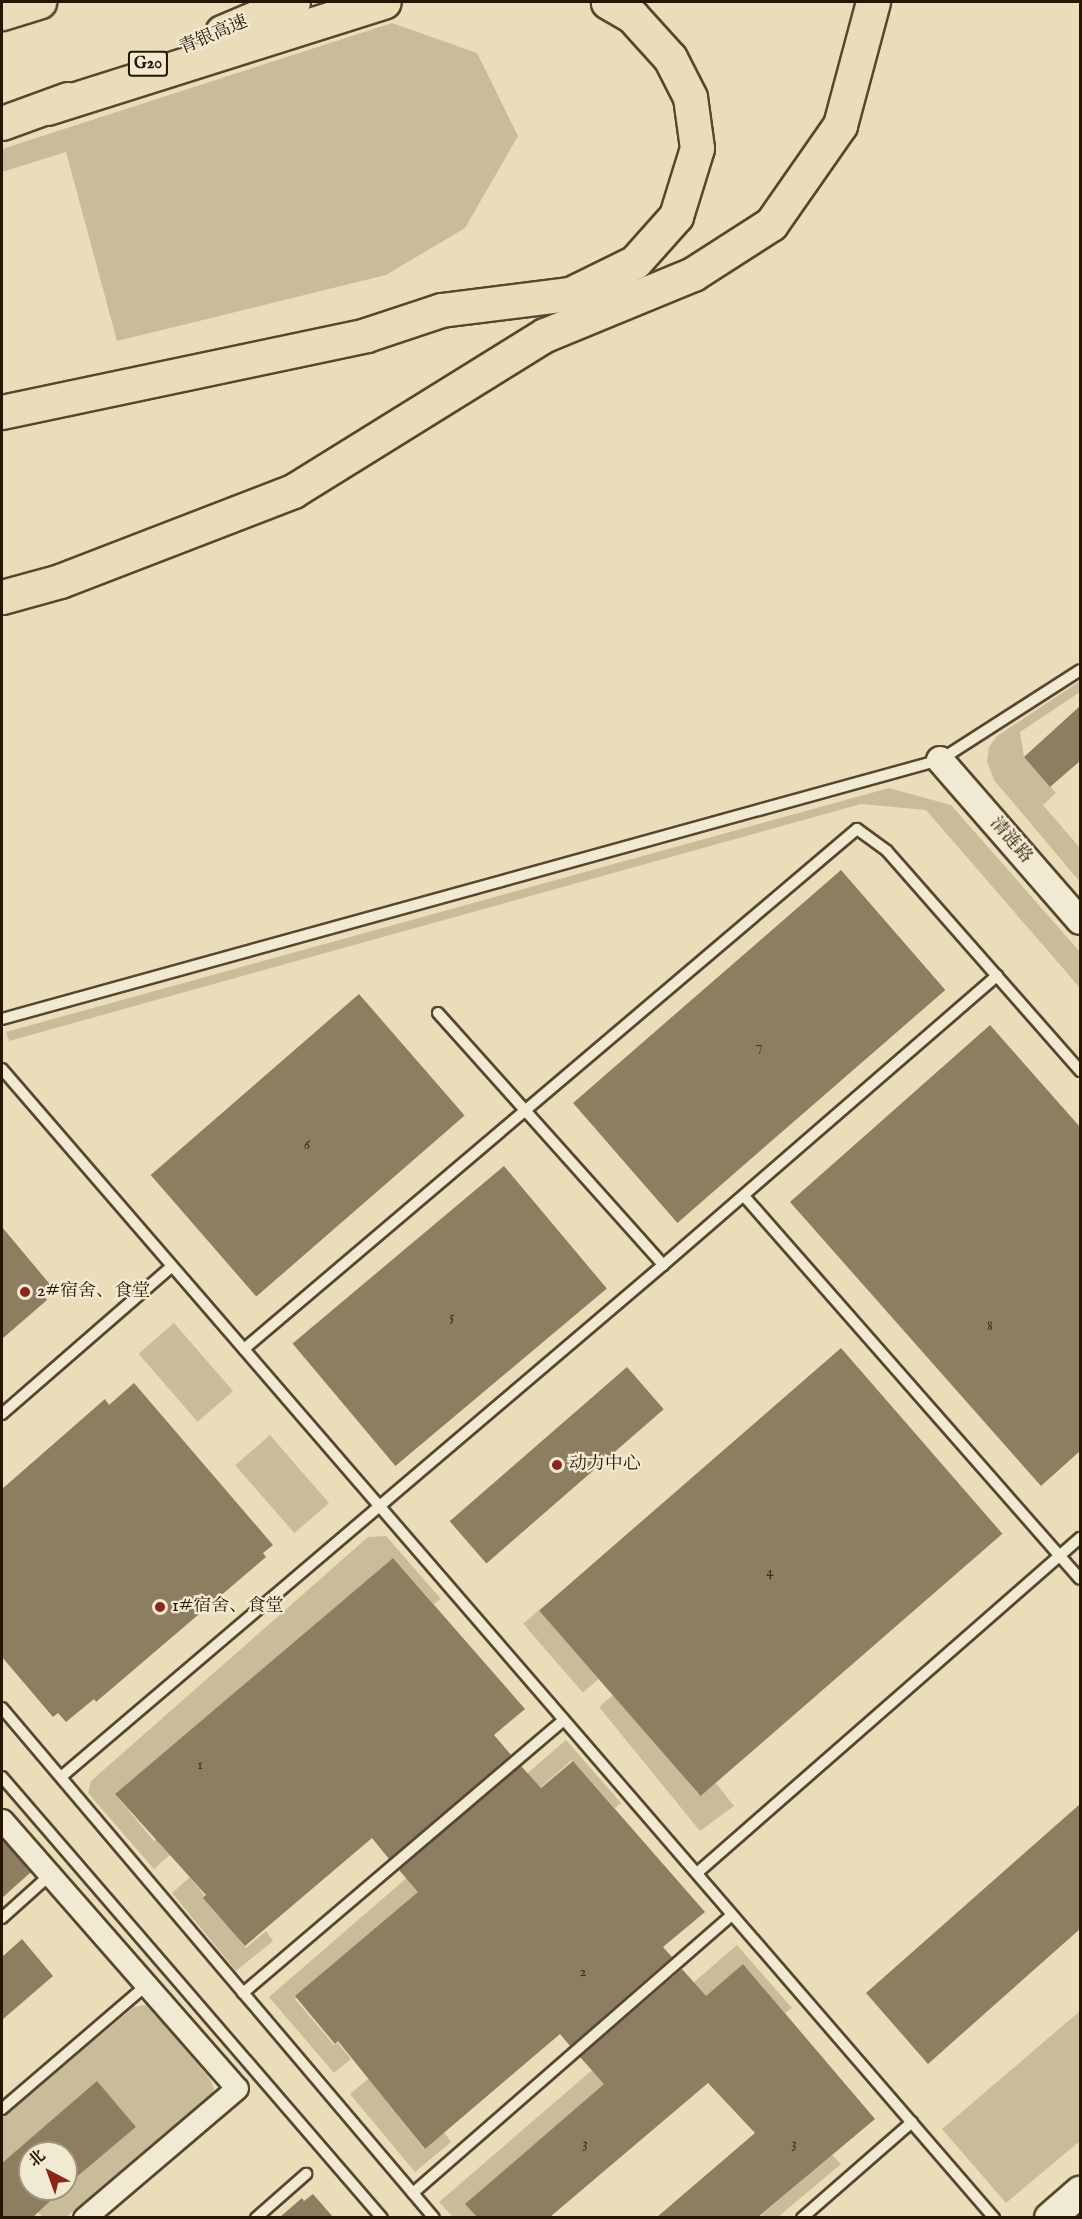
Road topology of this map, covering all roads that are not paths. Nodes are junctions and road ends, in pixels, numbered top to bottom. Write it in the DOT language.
graph roads {
  1 [pos="39,2"];
  2 [pos="293,2"];
  3 [pos="384,2"];
  4 [pos="608,2"];
  5 [pos="873,2"];
  6 [pos="2,13"];
  7 [pos="47,108"];
  8 [pos="2,123"];
  9 [pos="2,412"];
  10 [pos="2,597"];
  11 [pos="1080,670"];
  12 [pos="940,760"];
  13 [pos="1080,921"];
  14 [pos="997,976"];
  15 [pos="438,1013"];
  16 [pos="2,1019"];
  17 [pos="2,1069"];
  18 [pos="1080,1071"];
  19 [pos="525,1111"];
  20 [pos="744,1196"];
  21 [pos="663,1265"];
  22 [pos="172,1266"];
  23 [pos="244,1349"];
  24 [pos="2,1414"];
  25 [pos="382,1507"];
  26 [pos="1080,1538"];
  27 [pos="1060,1556"];
  28 [pos="1080,1579"];
  29 [pos="2,1708"];
  30 [pos="564,1720"];
  31 [pos="2,1777"];
  32 [pos="61,1777"];
  33 [pos="2,1820"];
  34 [pos="697,1873"];
  35 [pos="50,1875"];
  36 [pos="732,1915"];
  37 [pos="2,1918"];
  38 [pos="148,1984"];
  39 [pos="243,1993"];
  40 [pos="2,2109"];
  41 [pos="912,2122"];
  42 [pos="306,2174"];
  43 [pos="1080,2192"];
  44 [pos="413,2193"];
  45 [pos="84,2217"];
  46 [pos="256,2217"];
  47 [pos="382,2217"];
  48 [pos="434,2217"];
  49 [pos="802,2217"];
  50 [pos="994,2217"];
  51 [pos="1050,2217"];
  1 -- 6 [label="highway"];
  2 -- 7 [label="highway, 青银高速 / G20"];
  3 -- 7 [label="highway"];
  4 -- 9 [label="highway"];
  5 -- 10 [label="highway"];
  7 -- 8 [label="highway, 青银高速 / G20"];
  11 -- 12 [label="lane"];
  12 -- 13 [label="street, 清涟路"];
  12 -- 16 [label="lane"];
  14 -- 18 [label="lane"];
  14 -- 19 [label="lane"];
  14 -- 20 [label="lane"];
  15 -- 19 [label="lane"];
  17 -- 22 [label="lane"];
  19 -- 21 [label="lane"];
  19 -- 23 [label="lane"];
  20 -- 21 [label="lane"];
  20 -- 27 [label="lane"];
  21 -- 25 [label="lane"];
  22 -- 23 [label="lane"];
  22 -- 24 [label="lane"];
  23 -- 25 [label="lane"];
  25 -- 30 [label="lane"];
  25 -- 32 [label="lane"];
  26 -- 27 [label="lane"];
  27 -- 28 [label="lane"];
  27 -- 34 [label="lane"];
  29 -- 32 [label="lane"];
  30 -- 34 [label="lane"];
  30 -- 39 [label="lane"];
  31 -- 47 [label="lane"];
  32 -- 39 [label="lane"];
  33 -- 35 [label="street"];
  34 -- 36 [label="lane"];
  35 -- 37 [label="lane"];
  35 -- 38 [label="street"];
  36 -- 41 [label="lane"];
  36 -- 44 [label="lane"];
  38 -- 40 [label="lane"];
  38 -- 45 [label="street"];
  39 -- 44 [label="lane"];
  41 -- 49 [label="lane"];
  41 -- 50 [label="lane"];
  42 -- 46 [label="lane"];
  43 -- 51 [label="main road"];
  44 -- 48 [label="lane"];
}
